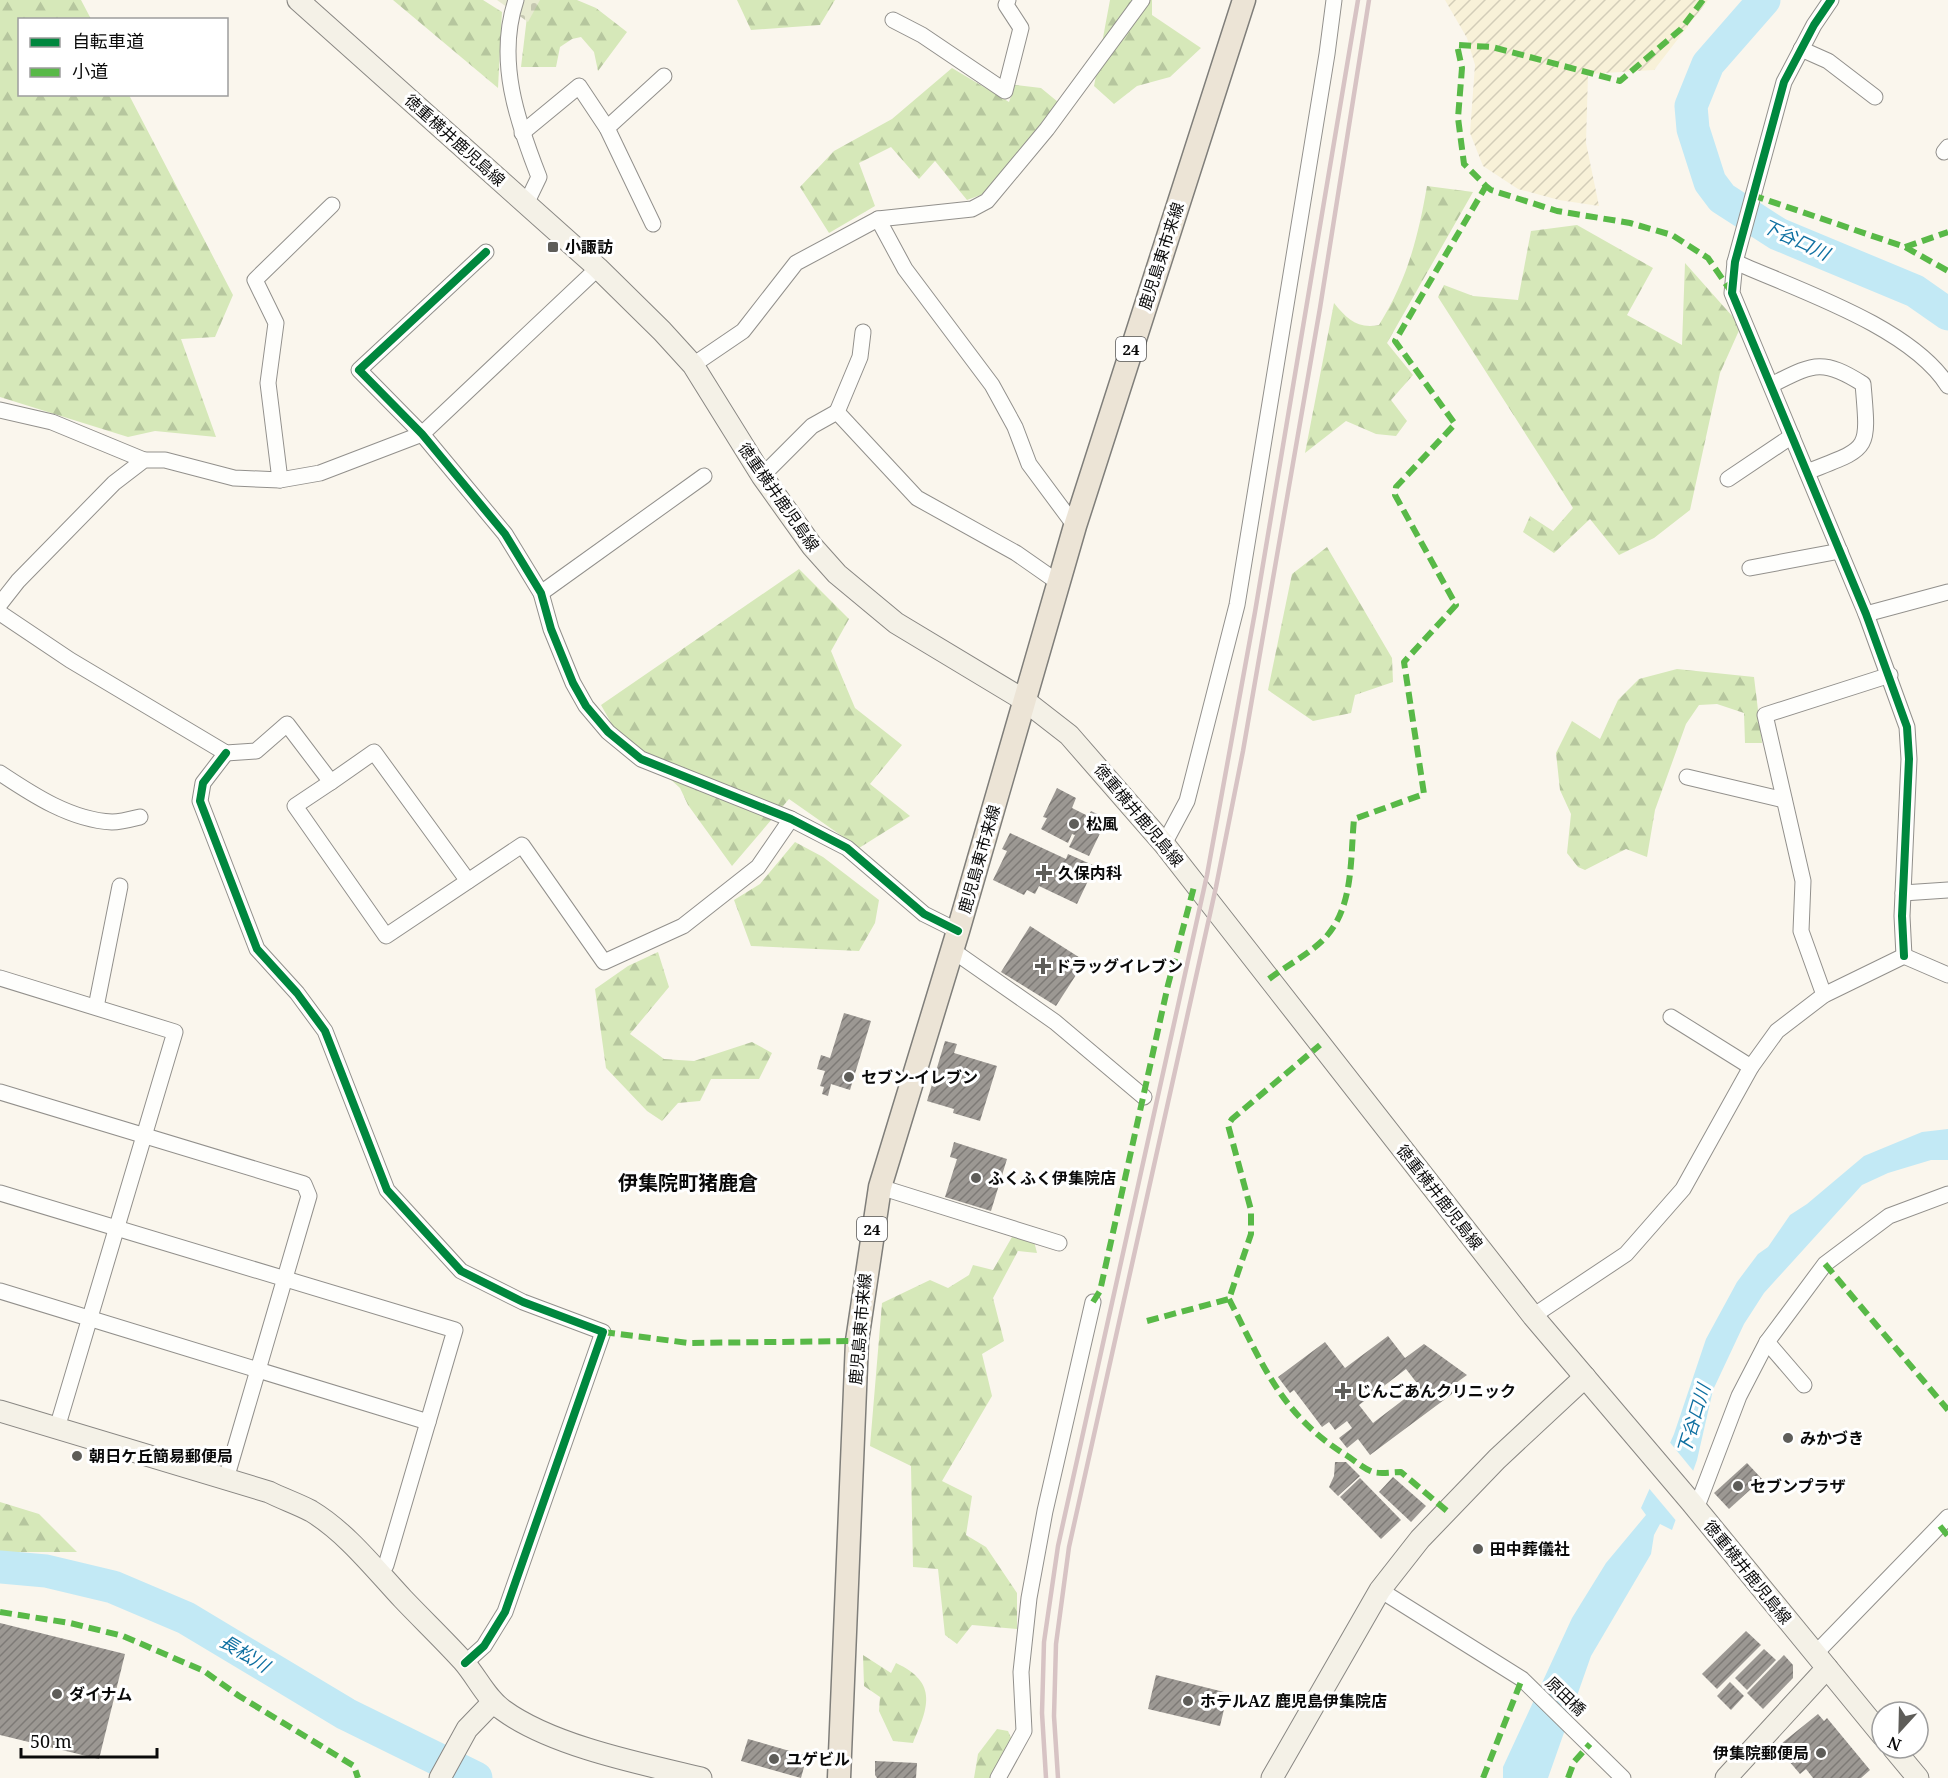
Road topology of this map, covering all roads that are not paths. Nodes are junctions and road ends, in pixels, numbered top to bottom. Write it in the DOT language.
graph roads {
  1 [pos="298,0"];
  2 [pos="516,0"];
  3 [pos="1008,0"];
  4 [pos="1142,0"];
  5 [pos="1244,0"];
  6 [pos="1334,0"];
  7 [pos="1831,0"];
  8 [pos="893,20"];
  9 [pos="1801,49"];
  10 [pos="664,76"];
  11 [pos="1875,97"];
  12 [pos="607,128"];
  13 [pos="522,133"];
  14 [pos="526,204"];
  15 [pos="332,205"];
  16 [pos="878,219"];
  17 [pos="653,224"];
  18 [pos="486,252"];
  19 [pos="1735,262"];
  20 [pos="598,268"];
  21 [pos="863,332"];
  22 [pos="693,365"];
  23 [pos="1771,385"];
  24 [pos="1948,386"];
  25 [pos="0,410"];
  26 [pos="837,412"];
  27 [pos="422,434"];
  28 [pos="1792,436"];
  29 [pos="144,460"];
  30 [pos="1807,472"];
  31 [pos="704,476"];
  32 [pos="762,476"];
  33 [pos="1728,479"];
  34 [pos="279,480"];
  35 [pos="1075,526"];
  36 [pos="1840,551"];
  37 [pos="1750,568"];
  38 [pos="1059,583"];
  39 [pos="1948,592"];
  40 [pos="541,593"];
  41 [pos="0,604"];
  42 [pos="0,613"];
  43 [pos="1866,614"];
  44 [pos="1890,675"];
  45 [pos="1024,700"];
  46 [pos="226,753"];
  47 [pos="0,773"];
  48 [pos="1687,777"];
  49 [pos="331,782"];
  50 [pos="1784,800"];
  51 [pos="141,817"];
  52 [pos="791,819"];
  53 [pos="1164,844"];
  54 [pos="468,881"];
  55 [pos="120,886"];
  56 [pos="1948,890"];
  57 [pos="1902,893"];
  58 [pos="955,941"];
  59 [pos="1904,956"];
  60 [pos="1948,975"];
  61 [pos="1,984"];
  62 [pos="1824,995"];
  63 [pos="96,1007"];
  64 [pos="1671,1017"];
  65 [pos="1751,1067"];
  66 [pos="0,1092"];
  67 [pos="1144,1097"];
  68 [pos="144,1135"];
  69 [pos="880,1187"];
  70 [pos="0,1192"];
  71 [pos="1948,1194"];
  72 [pos="116,1227"];
  73 [pos="1059,1243"];
  74 [pos="285,1279"];
  75 [pos="0,1291"];
  76 [pos="1093,1302"];
  77 [pos="1533,1316"];
  78 [pos="90,1318"];
  79 [pos="1767,1342"];
  80 [pos="258,1369"];
  81 [pos="1585,1377"];
  82 [pos="1804,1385"];
  83 [pos="0,1411"];
  84 [pos="428,1422"];
  85 [pos="57,1428"];
  86 [pos="226,1479"];
  87 [pos="1694,1505"];
  88 [pos="1948,1517"];
  89 [pos="380,1574"];
  90 [pos="1380,1590"];
  91 [pos="1821,1660"];
  92 [pos="465,1662"];
  93 [pos="494,1702"];
  94 [pos="1870,1720"];
  95 [pos="1903,1760"];
  96 [pos="440,1778"];
  97 [pos="701,1778"];
  98 [pos="839,1778"];
  99 [pos="998,1778"];
  100 [pos="1272,1778"];
  101 [pos="1623,1778"];
  102 [pos="1726,1778"];
  103 [pos="1918,1778"];
  1 -- 14 [label="main road, 徳重横井鹿児島線"];
  2 -- 13 [label="street"];
  3 -- 8 [label="street"];
  4 -- 16 [label="street"];
  5 -- 35 [label="main road, 鹿児島東市来線 / 24"];
  6 -- 53 [label="street"];
  7 -- 9 [label="street"];
  9 -- 11 [label="street"];
  9 -- 19 [label="street"];
  10 -- 12 [label="street"];
  12 -- 13 [label="street"];
  12 -- 17 [label="street"];
  13 -- 14 [label="street"];
  14 -- 20 [label="main road, 徳重横井鹿児島線"];
  15 -- 34 [label="street"];
  16 -- 22 [label="street"];
  16 -- 35 [label="street"];
  18 -- 27 [label="street"];
  19 -- 23 [label="street"];
  19 -- 24 [label="street"];
  20 -- 22 [label="main road, 徳重横井鹿児島線"];
  20 -- 27 [label="street"];
  21 -- 26 [label="street"];
  22 -- 32 [label="main road, 徳重横井鹿児島線"];
  23 -- 28 [label="street"];
  23 -- 30 [label="street"];
  25 -- 29 [label="street"];
  26 -- 32 [label="street"];
  26 -- 38 [label="street"];
  27 -- 34 [label="street"];
  27 -- 40 [label="street"];
  28 -- 30 [label="street"];
  28 -- 33 [label="street"];
  29 -- 34 [label="street"];
  29 -- 41 [label="street"];
  30 -- 36 [label="street"];
  31 -- 40 [label="street"];
  32 -- 45 [label="main road, 徳重横井鹿児島線"];
  35 -- 38 [label="main road, 鹿児島東市来線 / 24"];
  36 -- 37 [label="street"];
  36 -- 43 [label="street"];
  38 -- 45 [label="main road, 鹿児島東市来線 / 24"];
  39 -- 43 [label="street"];
  40 -- 52 [label="street"];
  42 -- 46 [label="street"];
  43 -- 44 [label="street"];
  44 -- 50 [label="street"];
  44 -- 57 [label="street"];
  45 -- 53 [label="main road, 徳重横井鹿児島線"];
  45 -- 58 [label="main road, 鹿児島東市来線 / 24"];
  46 -- 49 [label="street"];
  46 -- 92 [label="street"];
  47 -- 51 [label="street"];
  48 -- 50 [label="street"];
  49 -- 54 [label="street"];
  49 -- 54 [label="street"];
  50 -- 62 [label="street"];
  52 -- 54 [label="street"];
  52 -- 58 [label="street"];
  53 -- 77 [label="main road, 徳重横井鹿児島線"];
  55 -- 63 [label="street"];
  56 -- 57 [label="street"];
  57 -- 59 [label="street"];
  58 -- 67 [label="street"];
  58 -- 69 [label="main road, 鹿児島東市来線 / 24"];
  59 -- 60 [label="street"];
  59 -- 62 [label="street"];
  61 -- 63 [label="street"];
  62 -- 65 [label="street"];
  63 -- 68 [label="street"];
  64 -- 65 [label="street"];
  65 -- 77 [label="street"];
  66 -- 68 [label="street"];
  68 -- 72 [label="street"];
  68 -- 74 [label="street"];
  69 -- 73 [label="street"];
  69 -- 98 [label="main road, 鹿児島東市来線 / 24"];
  70 -- 72 [label="street"];
  71 -- 79 [label="street"];
  72 -- 74 [label="street"];
  72 -- 78 [label="street"];
  74 -- 80 [label="street"];
  74 -- 84 [label="street"];
  75 -- 78 [label="street"];
  76 -- 99 [label="street"];
  77 -- 81 [label="main road, 徳重横井鹿児島線"];
  78 -- 80 [label="street"];
  78 -- 85 [label="street"];
  79 -- 82 [label="street"];
  79 -- 87 [label="street"];
  80 -- 84 [label="street"];
  80 -- 86 [label="street"];
  81 -- 87 [label="main road, 徳重横井鹿児島線"];
  81 -- 90 [label="main road"];
  83 -- 85 [label="main road"];
  84 -- 89 [label="street"];
  85 -- 86 [label="main road"];
  86 -- 89 [label="main road"];
  87 -- 91 [label="main road, 徳重横井鹿児島線"];
  88 -- 91 [label="street"];
  89 -- 92 [label="main road"];
  90 -- 100 [label="main road"];
  90 -- 101 [label="street, 原田橋"];
  91 -- 94 [label="main road, 徳重横井鹿児島線"];
  91 -- 102 [label="main road"];
  92 -- 93 [label="main road"];
  93 -- 96 [label="main road"];
  93 -- 97 [label="main road"];
  95 -- 103 [label="main road"];
}
